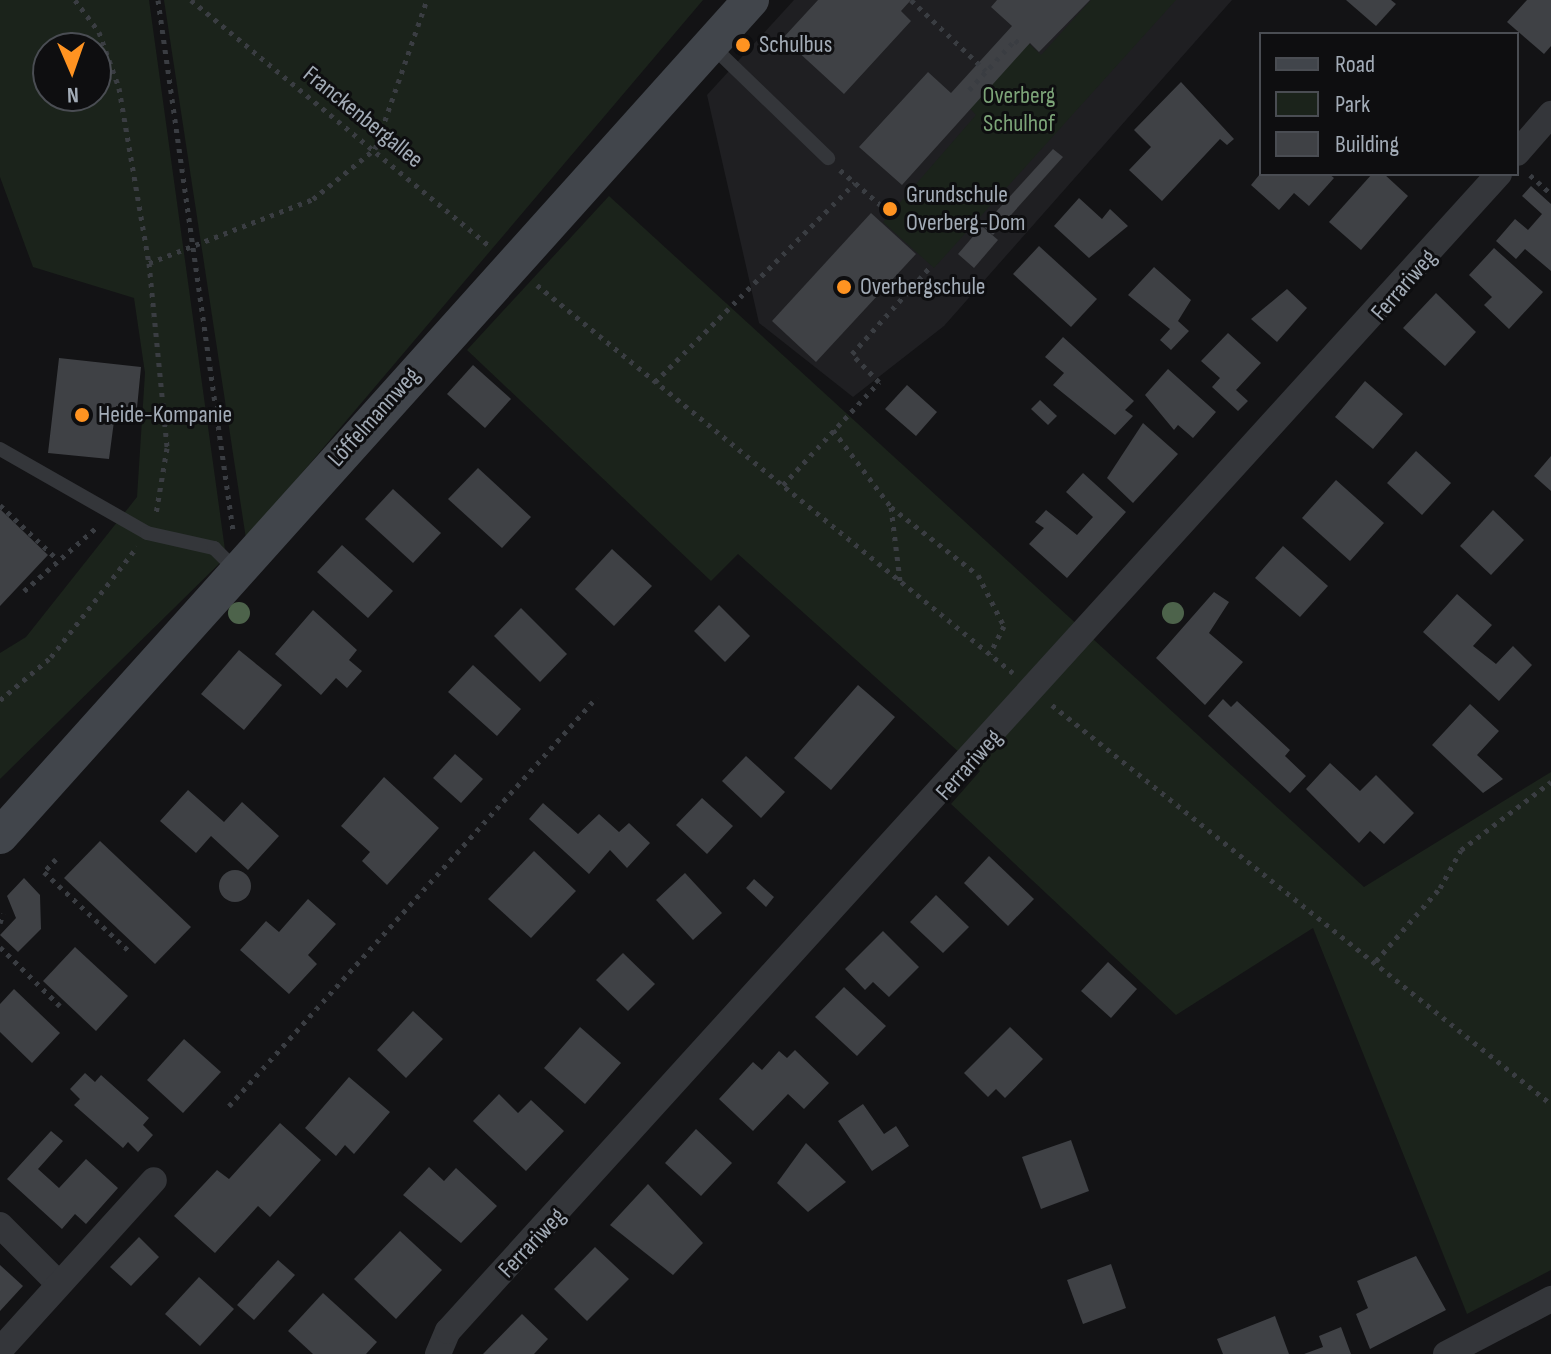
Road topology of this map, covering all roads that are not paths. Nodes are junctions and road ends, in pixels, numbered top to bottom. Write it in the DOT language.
graph roads {
  1 [pos="751,0"];
  2 [pos="710,45"];
  3 [pos="1551,114"];
  4 [pos="1519,151"];
  5 [pos="828,158"];
  6 [pos="1497,176"];
  7 [pos="0,449"];
  8 [pos="236,570"];
  9 [pos="0,836"];
  10 [pos="154,1180"];
  11 [pos="0,1225"];
  12 [pos="59,1284"];
  13 [pos="1551,1299"];
  14 [pos="0,1350"];
  15 [pos="438,1354"];
  16 [pos="1446,1354"];
  1 -- 2 [label="street, Löffelmannweg"];
  2 -- 5 [label="lane"];
  2 -- 8 [label="street, Löffelmannweg"];
  3 -- 4 [label="street"];
  6 -- 15 [label="street, Ferrariweg"];
  7 -- 8 [label="lane"];
  8 -- 9 [label="street, Löffelmannweg"];
  10 -- 12 [label="street"];
  11 -- 12 [label="street"];
  12 -- 14 [label="street"];
  13 -- 16 [label="street"];
}
